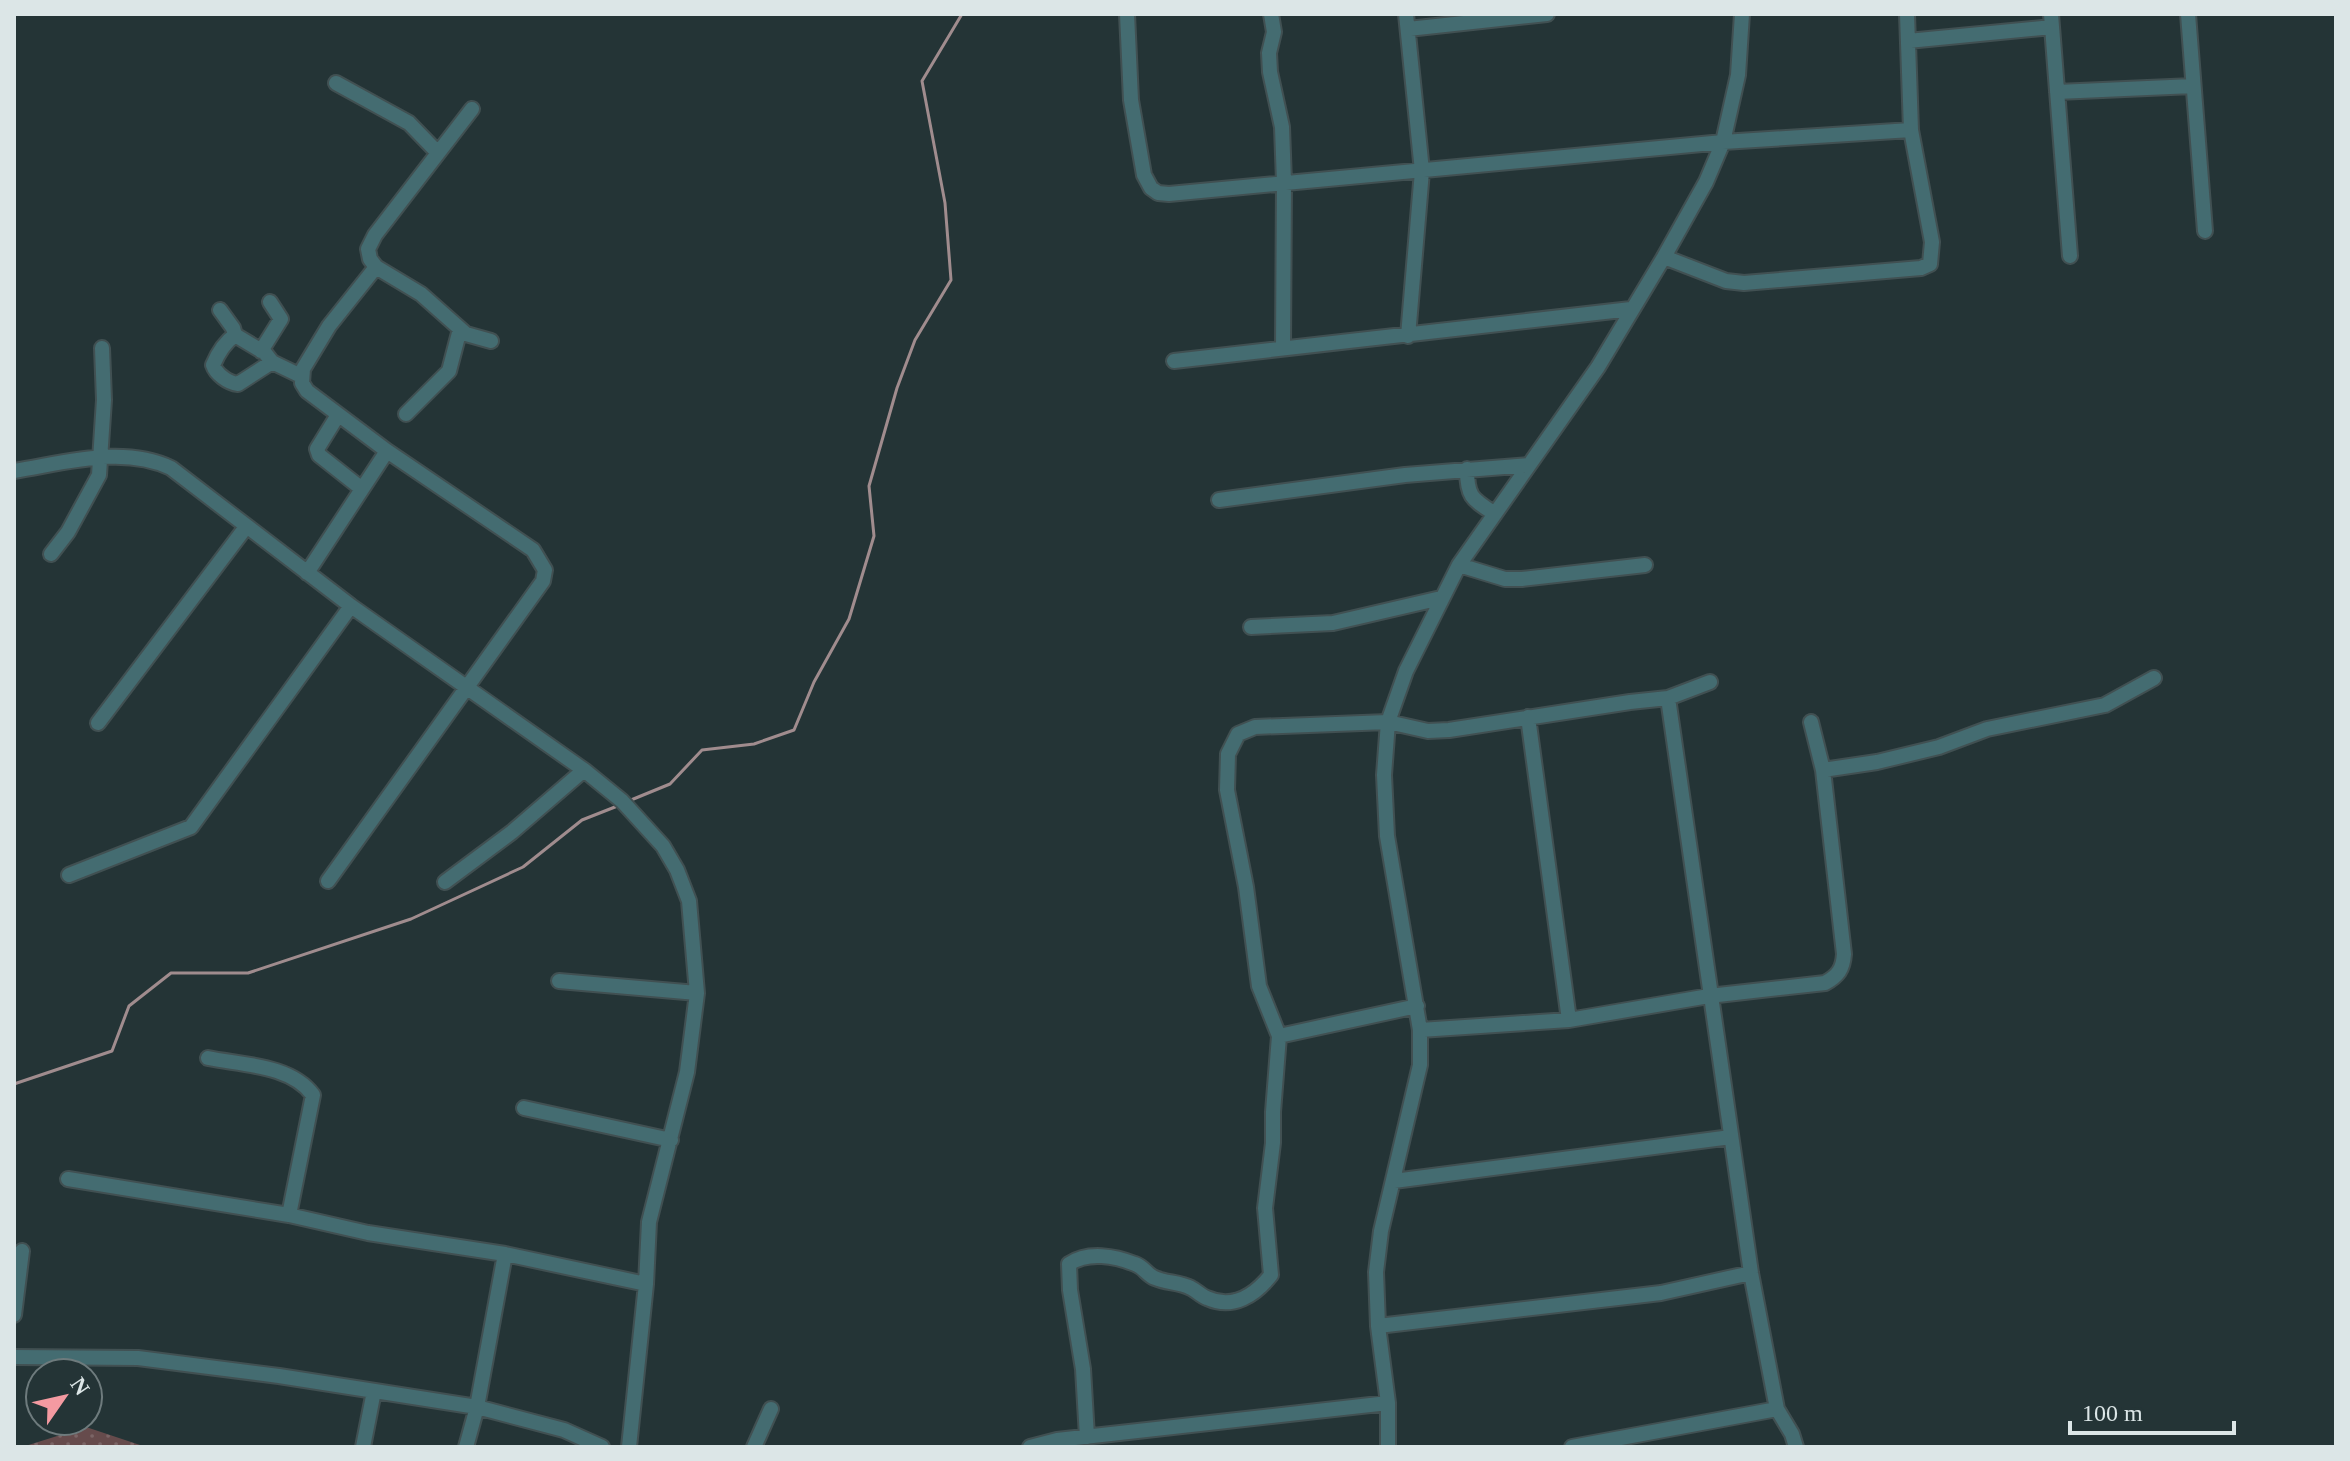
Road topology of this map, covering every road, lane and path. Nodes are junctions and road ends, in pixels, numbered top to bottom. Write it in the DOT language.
graph roads {
  1 [pos="1127,14"];
  2 [pos="1271,14"];
  3 [pos="1547,14"];
  4 [pos="1742,14"];
  5 [pos="1907,14"];
  6 [pos="2188,14"];
  7 [pos="2051,20"];
  8 [pos="1407,22"];
  9 [pos="1908,41"];
  10 [pos="336,83"];
  11 [pos="2193,86"];
  12 [pos="2057,92"];
  13 [pos="472,109"];
  14 [pos="1911,130"];
  15 [pos="1723,142"];
  16 [pos="438,153"];
  17 [pos="1422,171"];
  18 [pos="1284,182"];
  19 [pos="2205,231"];
  20 [pos="2070,256"];
  21 [pos="1664,257"];
  22 [pos="376,267"];
  23 [pos="270,302"];
  24 [pos="1631,309"];
  25 [pos="220,310"];
  26 [pos="460,329"];
  27 [pos="235,335"];
  28 [pos="1408,336"];
  29 [pos="491,341"];
  30 [pos="102,348"];
  31 [pos="1283,348"];
  32 [pos="261,351"];
  33 [pos="1174,361"];
  34 [pos="272,362"];
  35 [pos="301,376"];
  36 [pos="406,414"];
  37 [pos="338,415"];
  38 [pos="387,451"];
  39 [pos="101,457"];
  40 [pos="1529,465"];
  41 [pos="1467,469"];
  42 [pos="14,471"];
  43 [pos="362,489"];
  44 [pos="1219,500"];
  45 [pos="1495,514"];
  46 [pos="246,527"];
  47 [pos="51,554"];
  48 [pos="1459,565"];
  49 [pos="1645,565"];
  50 [pos="307,573"];
  51 [pos="1441,598"];
  52 [pos="351,606"];
  53 [pos="1251,627"];
  54 [pos="2154,678"];
  55 [pos="1710,682"];
  56 [pos="467,685"];
  57 [pos="1668,698"];
  58 [pos="1528,717"];
  59 [pos="1388,722"];
  60 [pos="1811,722"];
  61 [pos="98,723"];
  62 [pos="584,770"];
  63 [pos="1823,770"];
  64 [pos="69,875"];
  65 [pos="328,881"];
  66 [pos="445,882"];
  67 [pos="559,981"];
  68 [pos="697,993"];
  69 [pos="1709,996"];
  70 [pos="1417,1006"];
  71 [pos="1569,1020"];
  72 [pos="1420,1030"];
  73 [pos="1279,1036"];
  74 [pos="208,1058"];
  75 [pos="524,1108"];
  76 [pos="1731,1137"];
  77 [pos="671,1140"];
  78 [pos="68,1179"];
  79 [pos="1394,1181"];
  80 [pos="289,1215"];
  81 [pos="22,1251"];
  82 [pos="505,1254"];
  83 [pos="1751,1273"];
  84 [pos="646,1284"];
  85 [pos="14,1315"];
  86 [pos="1378,1326"];
  87 [pos="14,1357"];
  88 [pos="374,1391"];
  89 [pos="1388,1403"];
  90 [pos="477,1407"];
  91 [pos="771,1409"];
  92 [pos="1777,1409"];
  93 [pos="1087,1437"];
  94 [pos="363,1447"];
  95 [pos="466,1447"];
  96 [pos="602,1447"];
  97 [pos="629,1447"];
  98 [pos="754,1447"];
  99 [pos="1032,1447"];
  100 [pos="1388,1447"];
  101 [pos="1572,1447"];
  102 [pos="1796,1447"];
  1 -- 18 [label="street"];
  2 -- 18 [label="street"];
  3 -- 8 [label="street"];
  4 -- 15 [label="street"];
  5 -- 9 [label="street"];
  6 -- 11 [label="street"];
  7 -- 9 [label="street"];
  7 -- 12 [label="street"];
  8 -- 17 [label="street"];
  9 -- 14 [label="street"];
  10 -- 16 [label="street"];
  11 -- 12 [label="street"];
  11 -- 19 [label="street"];
  12 -- 20 [label="street"];
  13 -- 16 [label="street"];
  14 -- 15 [label="street"];
  14 -- 21 [label="street"];
  15 -- 17 [label="street"];
  15 -- 21 [label="street"];
  16 -- 22 [label="street"];
  17 -- 18 [label="street"];
  17 -- 28 [label="street"];
  18 -- 31 [label="street"];
  21 -- 24 [label="street"];
  22 -- 26 [label="street"];
  22 -- 35 [label="street"];
  23 -- 32 [label="street"];
  24 -- 28 [label="street"];
  24 -- 40 [label="street"];
  25 -- 27 [label="street"];
  26 -- 29 [label="street"];
  26 -- 36 [label="street"];
  27 -- 32 [label="street"];
  27 -- 34 [label="street"];
  28 -- 31 [label="street"];
  30 -- 39 [label="street"];
  31 -- 33 [label="street"];
  32 -- 34 [label="street"];
  34 -- 35 [label="street"];
  35 -- 37 [label="street"];
  37 -- 38 [label="street"];
  37 -- 43 [label="street"];
  38 -- 43 [label="street"];
  38 -- 56 [label="street"];
  39 -- 42 [label="street"];
  39 -- 46 [label="street"];
  39 -- 47 [label="street"];
  40 -- 41 [label="street"];
  40 -- 45 [label="street"];
  41 -- 44 [label="street"];
  41 -- 45 [label="street"];
  43 -- 50 [label="street"];
  45 -- 48 [label="street"];
  46 -- 50 [label="street"];
  46 -- 61 [label="street"];
  48 -- 49 [label="street"];
  48 -- 51 [label="street"];
  50 -- 52 [label="street"];
  51 -- 53 [label="street"];
  51 -- 59 [label="street"];
  52 -- 56 [label="street"];
  52 -- 64 [label="street"];
  54 -- 63 [label="street"];
  55 -- 57 [label="street"];
  56 -- 62 [label="street"];
  56 -- 65 [label="street"];
  57 -- 58 [label="street"];
  57 -- 69 [label="street"];
  58 -- 59 [label="street"];
  58 -- 71 [label="street"];
  59 -- 70 [label="street"];
  59 -- 73 [label="street"];
  60 -- 63 [label="street"];
  62 -- 66 [label="street"];
  62 -- 68 [label="street"];
  63 -- 69 [label="street"];
  67 -- 68 [label="street"];
  68 -- 77 [label="street"];
  69 -- 71 [label="street"];
  69 -- 76 [label="street"];
  70 -- 72 [label="street"];
  70 -- 73 [label="street"];
  71 -- 72 [label="street"];
  72 -- 79 [label="street"];
  73 -- 93 [label="street"];
  74 -- 80 [label="street"];
  75 -- 77 [label="street"];
  76 -- 79 [label="street"];
  76 -- 83 [label="street"];
  77 -- 84 [label="street"];
  78 -- 80 [label="street"];
  79 -- 86 [label="street"];
  80 -- 82 [label="street"];
  81 -- 85 [label="street"];
  82 -- 84 [label="street"];
  82 -- 90 [label="street"];
  83 -- 86 [label="street"];
  83 -- 92 [label="street"];
  84 -- 97 [label="street"];
  86 -- 89 [label="street"];
  87 -- 88 [label="street"];
  88 -- 90 [label="street"];
  88 -- 94 [label="street"];
  89 -- 93 [label="street"];
  89 -- 100 [label="street"];
  90 -- 95 [label="street"];
  90 -- 96 [label="street"];
  91 -- 98 [label="street"];
  92 -- 101 [label="street"];
  92 -- 102 [label="street"];
  93 -- 99 [label="street"];
}
